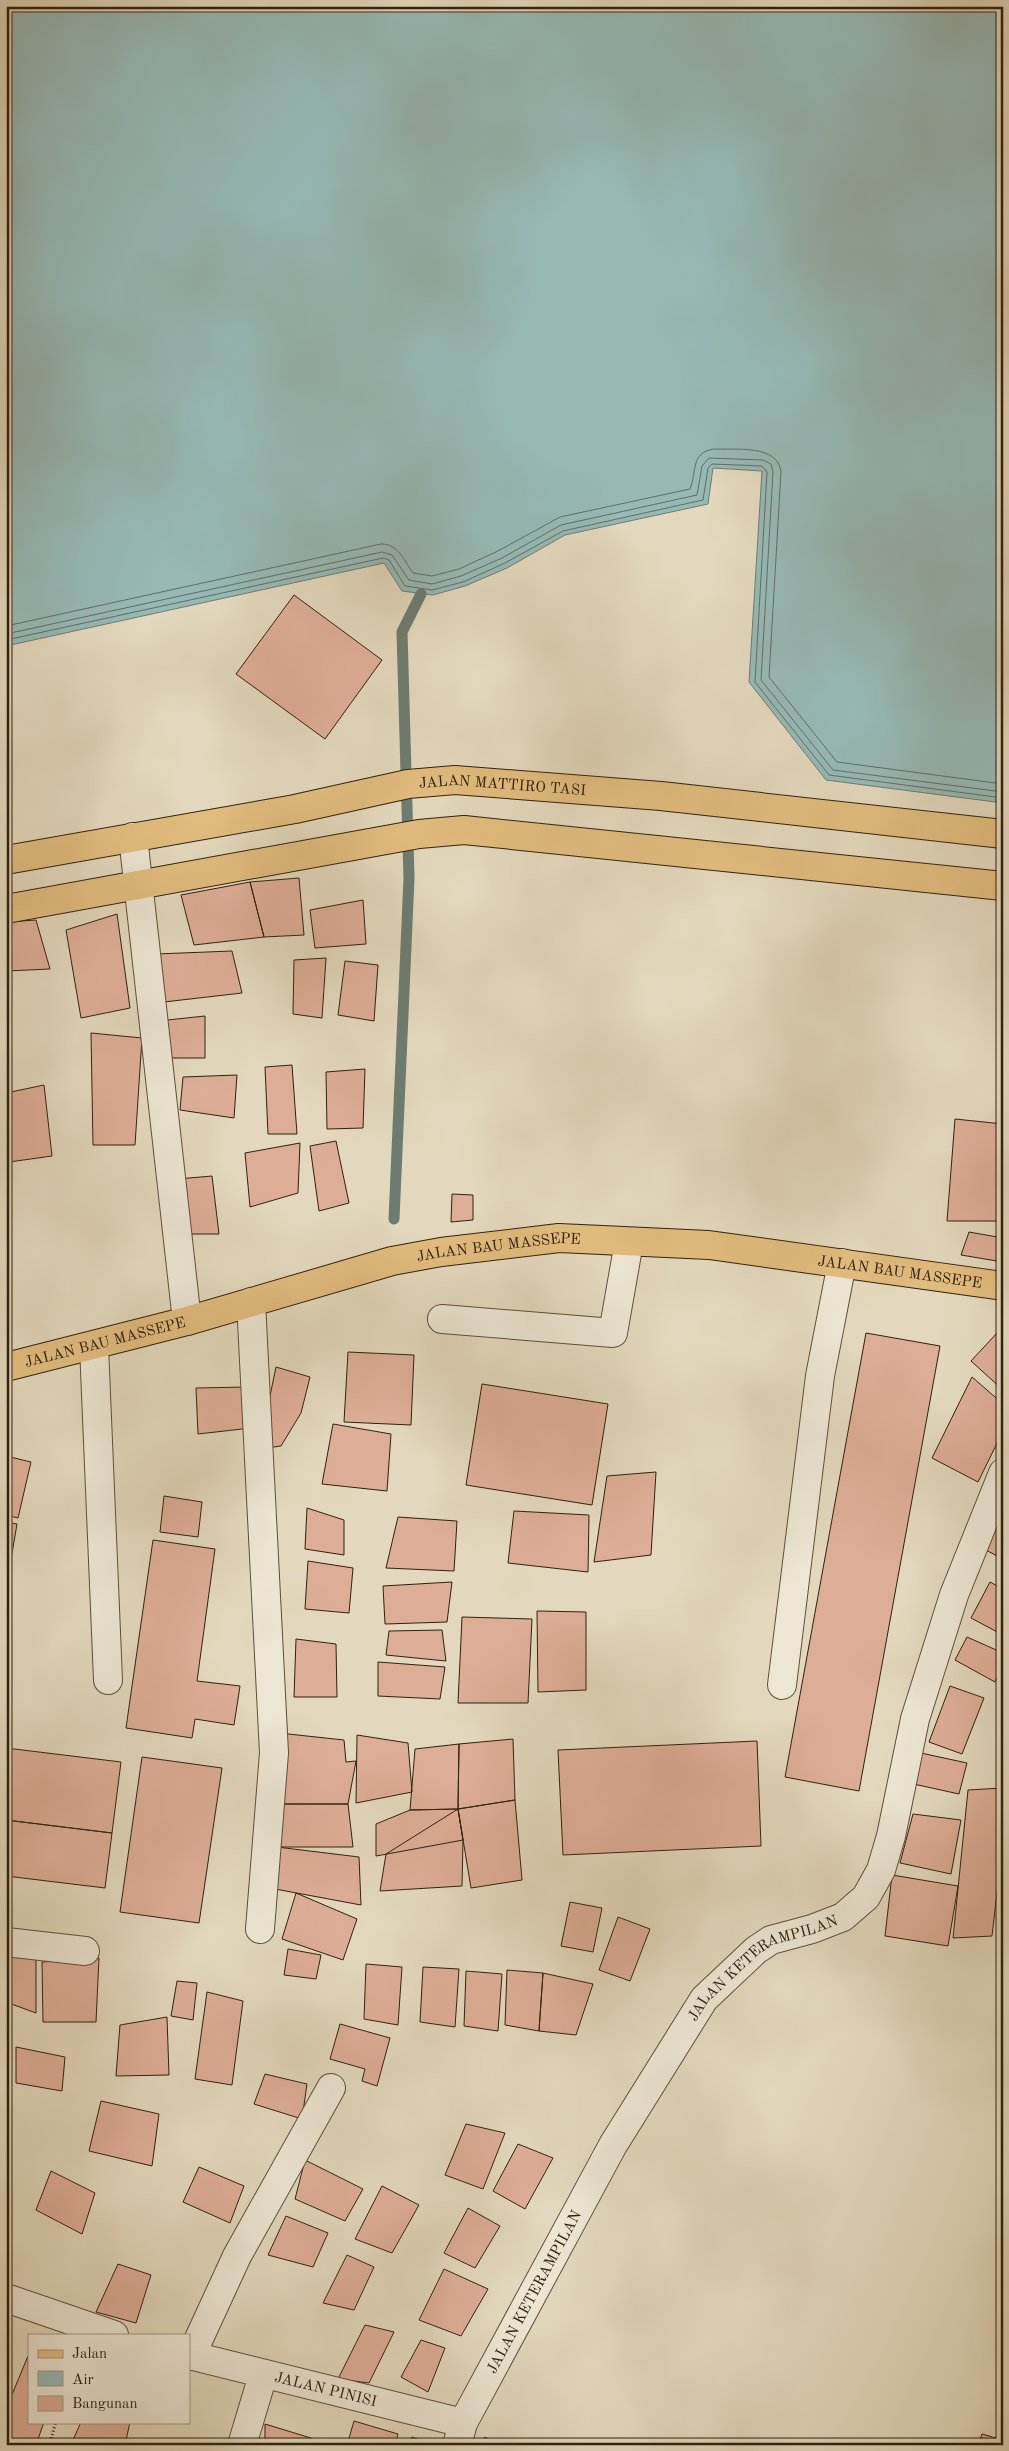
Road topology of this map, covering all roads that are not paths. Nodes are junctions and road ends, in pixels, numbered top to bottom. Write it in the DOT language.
graph roads {
  1 [pos="1003,834"];
  2 [pos="133,837"];
  3 [pos="6,860"];
  4 [pos="1003,886"];
  5 [pos="137,887"];
  6 [pos="6,909"];
  7 [pos="629,1242"];
  8 [pos="842,1263"];
  9 [pos="1003,1286"];
  10 [pos="251,1302"];
  11 [pos="442,1319"];
  12 [pos="187,1321"];
  13 [pos="94,1346"];
  14 [pos="6,1367"];
  15 [pos="1003,1473"];
  16 [pos="108,1680"];
  17 [pos="782,1685"];
  18 [pos="260,1929"];
  19 [pos="6,1942"];
  20 [pos="85,1951"];
  21 [pos="331,2088"];
  22 [pos="6,2298"];
  23 [pos="111,2334"];
  24 [pos="190,2356"];
  25 [pos="263,2375"];
  26 [pos="460,2434"];
  27 [pos="242,2445"];
  1 -- 2 [label="main road, JALAN MATTIRO TASI"];
  2 -- 3 [label="main road, JALAN MATTIRO TASI"];
  2 -- 5 [label="street"];
  4 -- 5 [label="main road"];
  5 -- 6 [label="main road"];
  5 -- 12 [label="street"];
  7 -- 8 [label="main road, JALAN BAU MASSEPE"];
  7 -- 10 [label="main road, JALAN BAU MASSEPE"];
  7 -- 11 [label="street"];
  8 -- 9 [label="main road, JALAN BAU MASSEPE"];
  8 -- 17 [label="street"];
  10 -- 12 [label="main road, JALAN BAU MASSEPE"];
  10 -- 18 [label="street"];
  12 -- 13 [label="main road, JALAN BAU MASSEPE"];
  13 -- 14 [label="main road, JALAN BAU MASSEPE"];
  13 -- 16 [label="street"];
  15 -- 26 [label="street, JALAN KETERAMPILAN"];
  19 -- 20 [label="street"];
  21 -- 24 [label="street"];
  22 -- 23 [label="street"];
  24 -- 25 [label="street, JALAN PINISI"];
  25 -- 26 [label="street, JALAN PINISI"];
  25 -- 27 [label="street"];
}
